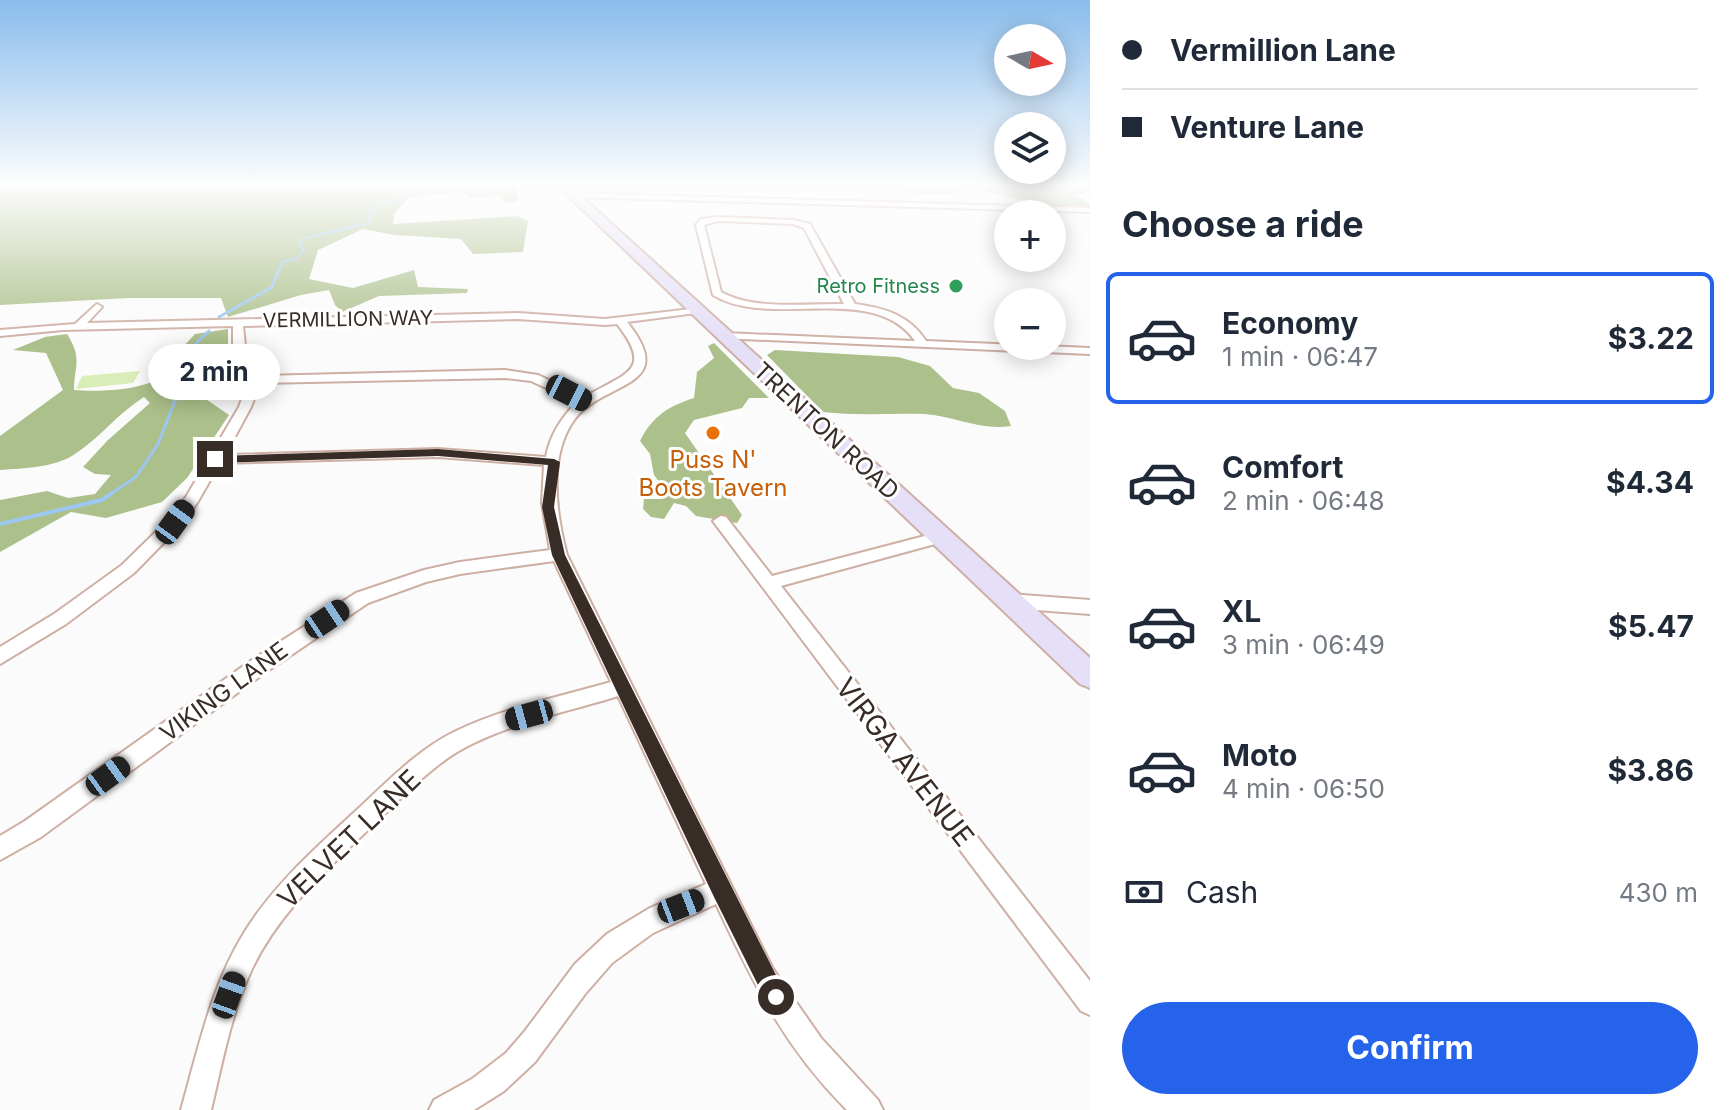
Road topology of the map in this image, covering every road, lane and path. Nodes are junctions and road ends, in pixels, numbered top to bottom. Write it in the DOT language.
graph roads {
  1 [pos="618,238"];
  2 [pos="705,238"];
  3 [pos="813,238"];
  4 [pos="97,307"];
  5 [pos="851,307"];
  6 [pos="696,310"];
  7 [pos="620,321"];
  8 [pos="238,322"];
  9 [pos="79,326"];
  10 [pos="0,333"];
  11 [pos="724,336"];
  12 [pos="923,344"];
  13 [pos="1090,351"];
  14 [pos="255,380"];
  15 [pos="586,402"];
  16 [pos="215,459"];
  17 [pos="554,462"];
  18 [pos="721,521"];
  19 [pos="940,537"];
  20 [pos="559,555"];
  21 [pos="770,583"];
  22 [pos="1009,601"];
  23 [pos="1090,607"];
  24 [pos="0,656"];
  25 [pos="1090,676"];
  26 [pos="621,687"];
  27 [pos="0,849"];
  28 [pos="721,890"];
  29 [pos="1090,1002"];
  30 [pos="196,1110"];
  31 [pos="444,1110"];
  32 [pos="868,1110"];
  1 -- 6 [label="main road, TRENTON ROAD"];
  2 -- 5 [label="street"];
  3 -- 5 [label="street"];
  4 -- 9 [label="street"];
  5 -- 12 [label="street"];
  6 -- 7 [label="street, VERMILLION WAY"];
  6 -- 11 [label="main road, TRENTON ROAD"];
  7 -- 8 [label="street, VERMILLION WAY"];
  7 -- 15 [label="street"];
  8 -- 9 [label="street, VERMILLION WAY"];
  8 -- 14 [label="street"];
  9 -- 10 [label="street, VERMILLION WAY"];
  11 -- 12 [label="street"];
  11 -- 19 [label="main road, TRENTON ROAD"];
  12 -- 13 [label="street"];
  14 -- 15 [label="street"];
  14 -- 16 [label="street"];
  15 -- 17 [label="street"];
  16 -- 17 [label="street"];
  16 -- 24 [label="street"];
  17 -- 20 [label="street"];
  18 -- 21 [label="street, VIRGA AVENUE"];
  19 -- 21 [label="street"];
  19 -- 22 [label="main road, TRENTON ROAD"];
  20 -- 26 [label="street"];
  20 -- 27 [label="street, VIKING LANE"];
  21 -- 29 [label="street, VIRGA AVENUE"];
  22 -- 23 [label="street"];
  22 -- 25 [label="main road, TRENTON ROAD"];
  26 -- 28 [label="street"];
  26 -- 30 [label="street, VELVET LANE"];
  28 -- 31 [label="street"];
  28 -- 32 [label="street"];
}
